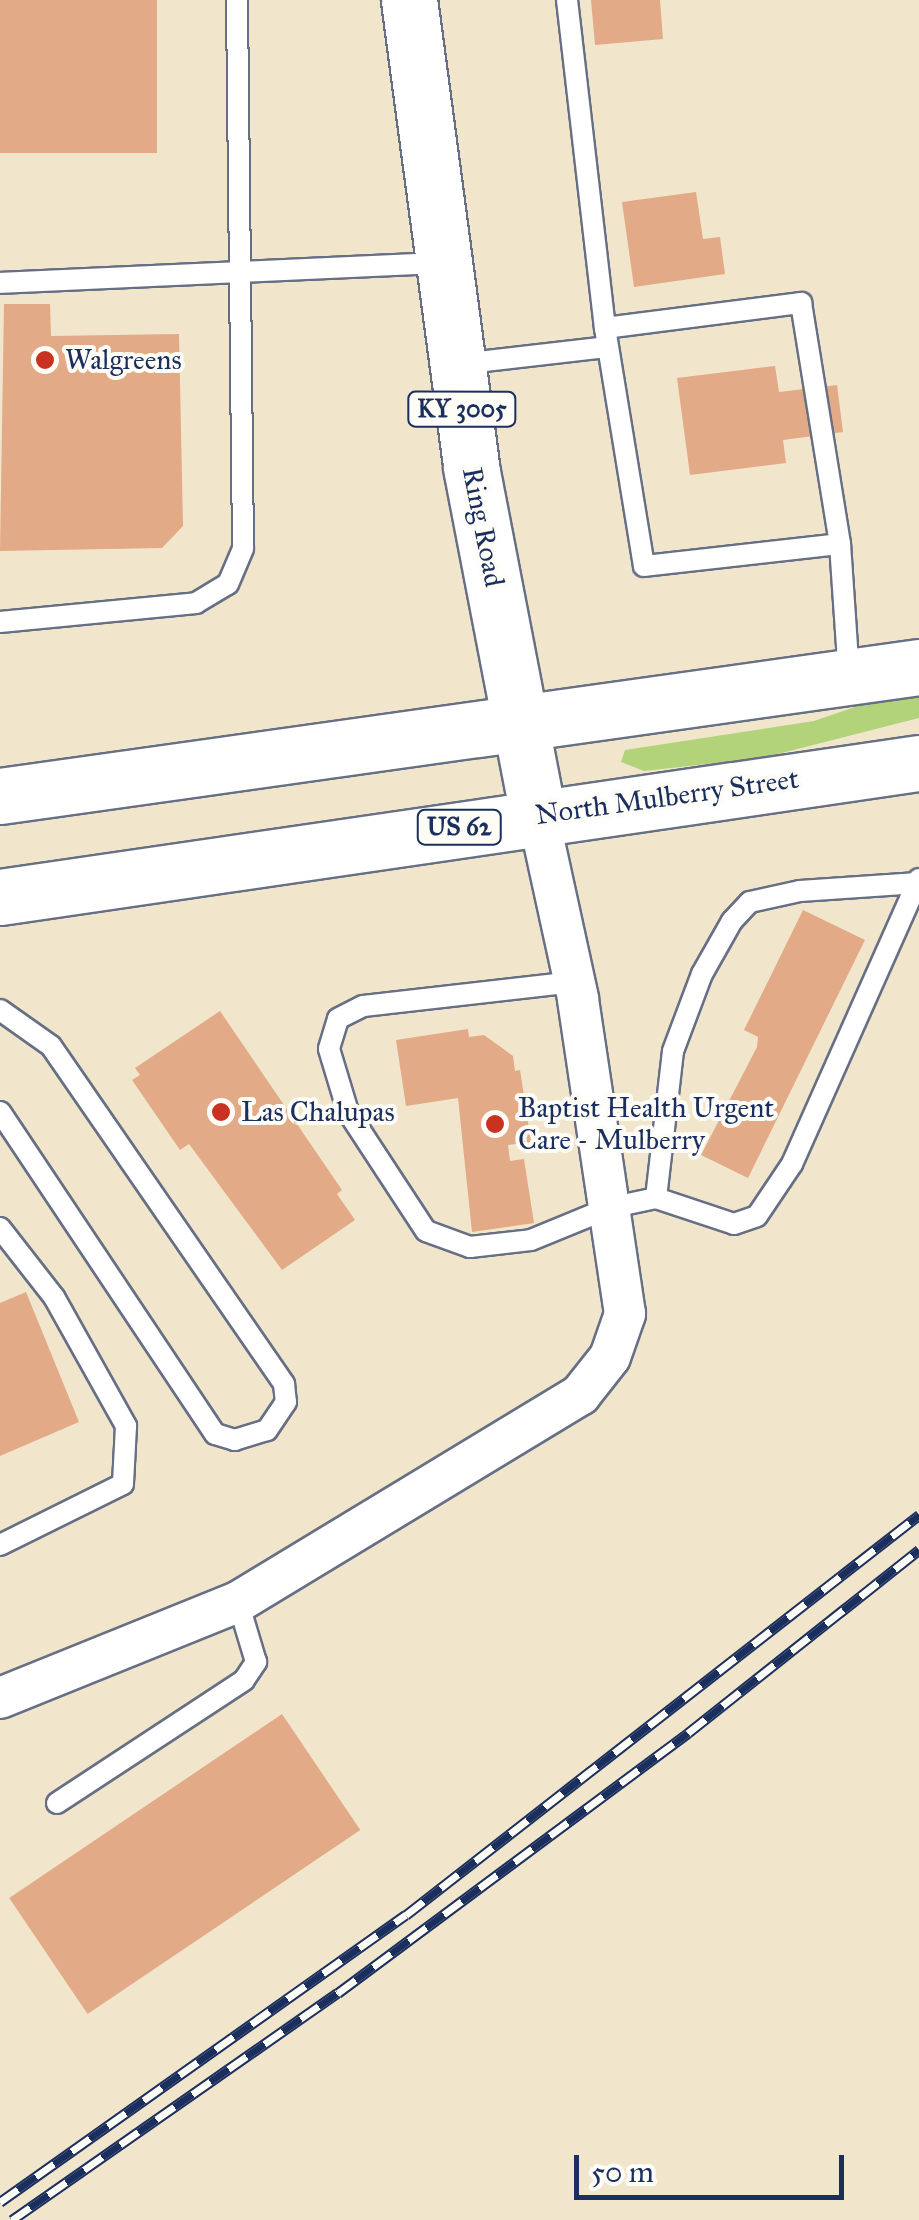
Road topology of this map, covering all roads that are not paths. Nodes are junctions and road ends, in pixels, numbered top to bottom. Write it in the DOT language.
graph roads {
  1 [pos="237,0"];
  2 [pos="409,0"];
  3 [pos="567,0"];
  4 [pos="440,263"];
  5 [pos="239,272"];
  6 [pos="0,283"];
  7 [pos="606,337"];
  8 [pos="456,364"];
  9 [pos="840,544"];
  10 [pos="0,622"];
  11 [pos="919,668"];
  12 [pos="849,677"];
  13 [pos="519,719"];
  14 [pos="919,763"];
  15 [pos="0,796"];
  16 [pos="538,815"];
  17 [pos="918,881"];
  18 [pos="0,897"];
  19 [pos="574,982"];
  20 [pos="0,1010"];
  21 [pos="0,1112"];
  22 [pos="656,1198"];
  23 [pos="609,1208"];
  24 [pos="0,1228"];
  25 [pos="0,1545"];
  26 [pos="238,1602"];
  27 [pos="0,1698"];
  28 [pos="57,1804"];
  1 -- 5 [label="lane"];
  2 -- 4 [label="main road, Ring Road / KY 3005"];
  3 -- 7 [label="lane"];
  4 -- 5 [label="lane"];
  4 -- 8 [label="main road, Ring Road / KY 3005"];
  5 -- 6 [label="lane"];
  5 -- 10 [label="lane"];
  7 -- 8 [label="lane"];
  7 -- 9 [label="lane"];
  7 -- 9 [label="lane"];
  8 -- 13 [label="main road, Ring Road / KY 3005"];
  9 -- 12 [label="lane"];
  11 -- 12 [label="main road"];
  12 -- 13 [label="main road"];
  13 -- 15 [label="main road"];
  13 -- 16 [label="main road, Ring Road / KY 3005"];
  14 -- 16 [label="main road, North Mulberry Street / US 62"];
  16 -- 18 [label="main road, North Mulberry Street / US 62"];
  16 -- 19 [label="street"];
  17 -- 22 [label="lane"];
  17 -- 22 [label="lane"];
  19 -- 23 [label="street"];
  19 -- 23 [label="lane"];
  20 -- 21 [label="lane"];
  22 -- 23 [label="lane"];
  23 -- 26 [label="street"];
  24 -- 25 [label="lane"];
  26 -- 27 [label="street"];
  26 -- 28 [label="lane"];
}
